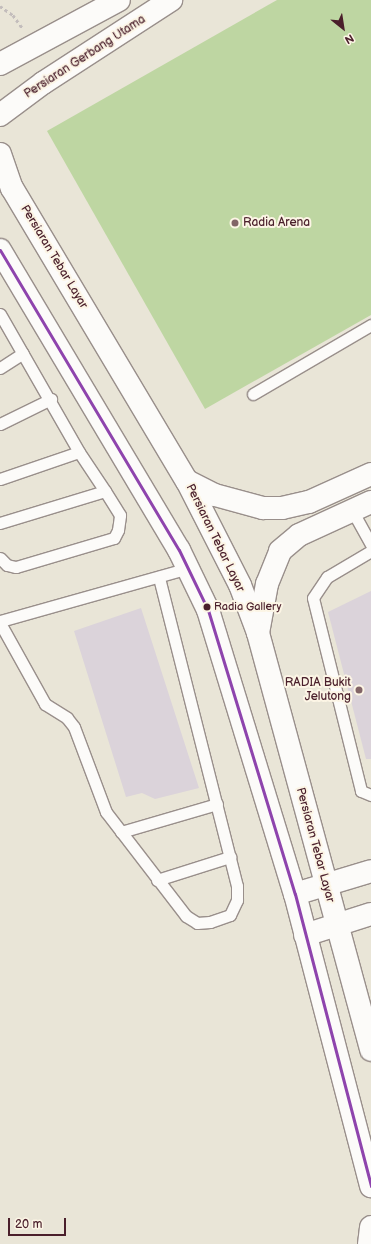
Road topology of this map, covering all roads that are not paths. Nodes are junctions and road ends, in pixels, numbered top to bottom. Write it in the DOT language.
graph roads {
  1 [pos="119,0"];
  2 [pos="171,0"];
  3 [pos="0,64"];
  4 [pos="0,115"];
  5 [pos="0,154"];
  6 [pos="0,250"];
  7 [pos="0,314"];
  8 [pos="371,325"];
  9 [pos="23,353"];
  10 [pos="0,368"];
  11 [pos="253,394"];
  12 [pos="51,399"];
  13 [pos="0,424"];
  14 [pos="79,452"];
  15 [pos="371,474"];
  16 [pos="0,479"];
  17 [pos="187,481"];
  18 [pos="105,491"];
  19 [pos="362,507"];
  20 [pos="0,523"];
  21 [pos="371,544"];
  22 [pos="371,551"];
  23 [pos="0,558"];
  24 [pos="189,568"];
  25 [pos="159,577"];
  26 [pos="0,622"];
  27 [pos="258,633"];
  28 [pos="371,795"];
  29 [pos="216,804"];
  30 [pos="121,832"];
  31 [pos="230,857"];
  32 [pos="371,871"];
  33 [pos="157,880"];
  34 [pos="326,886"];
  35 [pos="295,894"];
  36 [pos="371,914"];
  37 [pos="337,927"];
  38 [pos="306,935"];
  39 [pos="371,1050"];
  40 [pos="371,1186"];
  41 [pos="371,1227"];
  42 [pos="369,1244"];
  1 -- 3 [label="main road"];
  2 -- 4 [label="main road, Persiaran Gerbang Utama"];
  5 -- 17 [label="main road, Persiaran Tebar Layar"];
  6 -- 24 [label="main road"];
  7 -- 9 [label="lane"];
  8 -- 11 [label="lane"];
  9 -- 10 [label="lane"];
  9 -- 12 [label="lane"];
  12 -- 13 [label="lane"];
  12 -- 14 [label="lane"];
  14 -- 16 [label="lane"];
  14 -- 18 [label="lane"];
  15 -- 17 [label="main road"];
  17 -- 27 [label="main road, Persiaran Tebar Layar"];
  18 -- 20 [label="lane"];
  18 -- 23 [label="lane"];
  19 -- 21 [label="lane"];
  19 -- 27 [label="main road"];
  22 -- 28 [label="lane"];
  24 -- 25 [label="lane"];
  24 -- 35 [label="main road"];
  25 -- 26 [label="lane"];
  25 -- 29 [label="lane"];
  26 -- 30 [label="lane"];
  27 -- 34 [label="main road, Persiaran Tebar Layar"];
  29 -- 30 [label="lane"];
  29 -- 31 [label="lane"];
  30 -- 33 [label="lane"];
  31 -- 33 [label="lane"];
  31 -- 33 [label="lane"];
  32 -- 34 [label="main road"];
  34 -- 35 [label="main road"];
  34 -- 37 [label="main road, Persiaran Tebar Layar"];
  35 -- 38 [label="main road"];
  36 -- 37 [label="main road"];
  37 -- 38 [label="main road"];
  37 -- 39 [label="main road, Persiaran Tebar Layar"];
  38 -- 40 [label="main road"];
  41 -- 42 [label="main road"];
}
